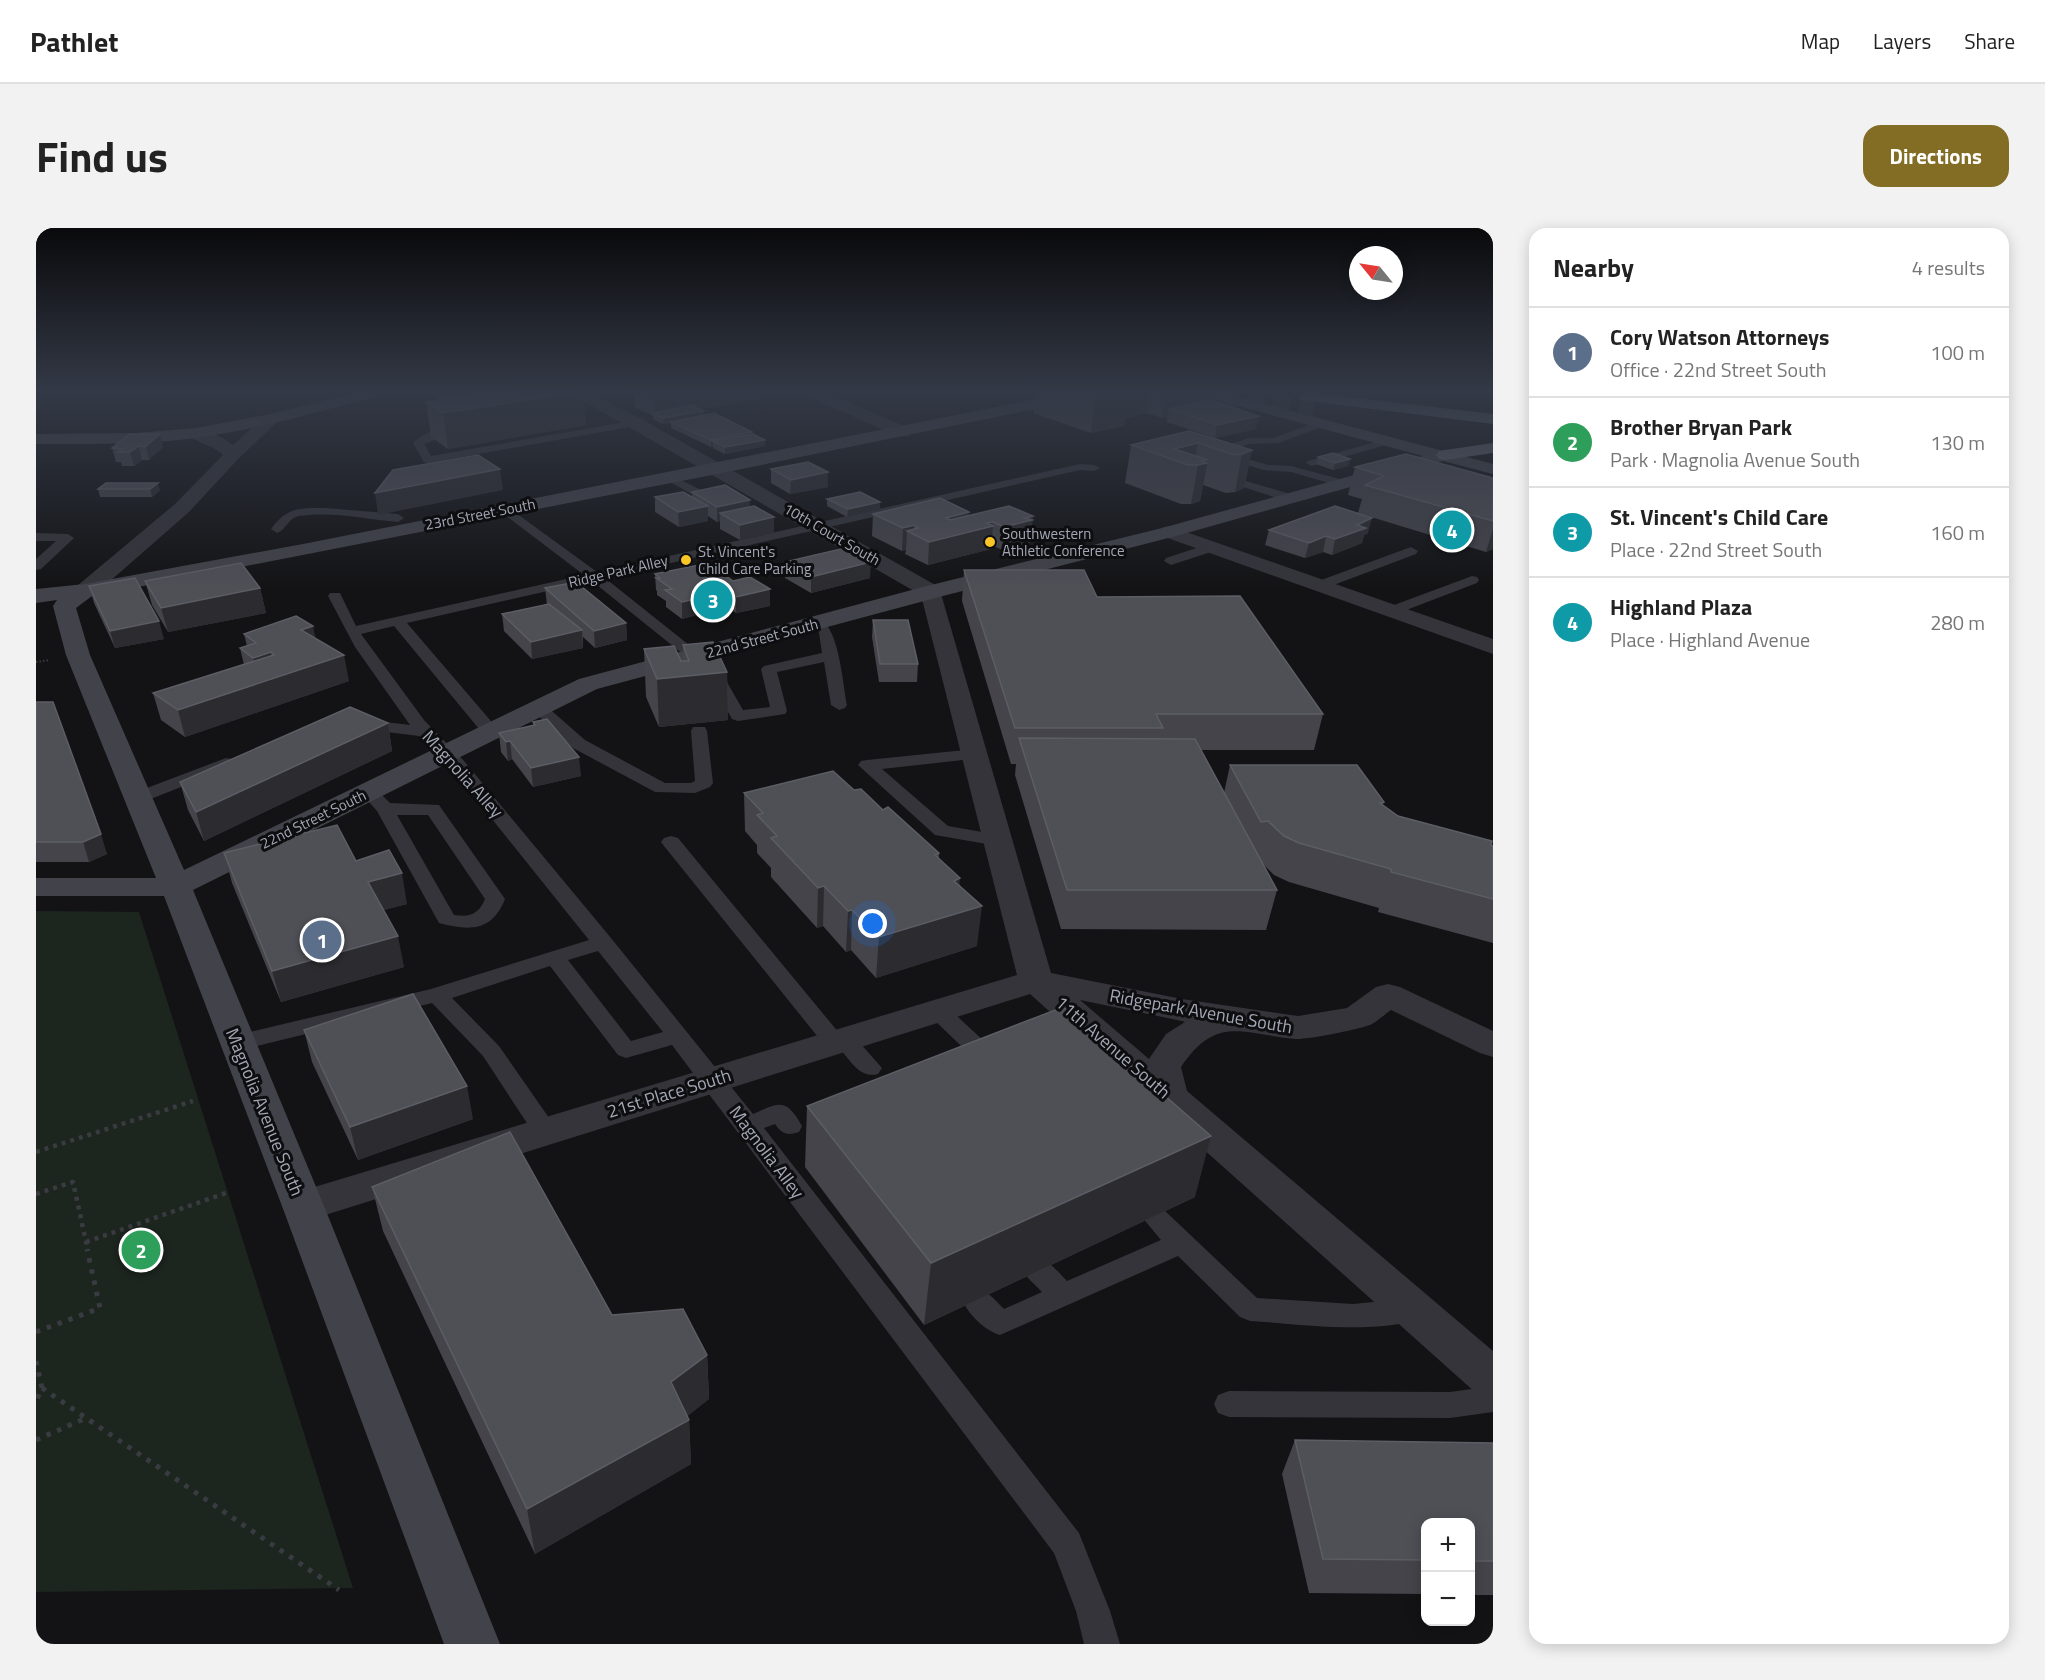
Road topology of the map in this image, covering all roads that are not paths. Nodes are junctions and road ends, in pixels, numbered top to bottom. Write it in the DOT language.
graph roads {
  1 [pos="230,457"];
  2 [pos="426,457"];
  3 [pos="444,457"];
  4 [pos="696,457"];
  5 [pos="777,457"];
  6 [pos="1230,457"];
  7 [pos="1335,457"];
  8 [pos="1438,457"];
  9 [pos="1452,457"];
  10 [pos="428,460"];
  11 [pos="1094,468"];
  12 [pos="717,469"];
  13 [pos="1291,470"];
  14 [pos="1493,470"];
  15 [pos="1206,472"];
  16 [pos="423,476"];
  17 [pos="671,478"];
  18 [pos="1347,484"];
  19 [pos="709,499"];
  20 [pos="1293,499"];
  21 [pos="403,504"];
  22 [pos="505,509"];
  23 [pos="405,523"];
  24 [pos="818,527"];
  25 [pos="277,529"];
  26 [pos="1169,532"];
  27 [pos="36,537"];
  28 [pos="1212,547"];
  29 [pos="1411,551"];
  30 [pos="1171,561"];
  31 [pos="36,566"];
  32 [pos="595,577"];
  33 [pos="1472,580"];
  34 [pos="1318,586"];
  35 [pos="85,591"];
  36 [pos="931,592"];
  37 [pos="36,596"];
  38 [pos="335,596"];
  39 [pos="1391,611"];
  40 [pos="397,621"];
  41 [pos="818,623"];
  42 [pos="353,631"];
  43 [pos="1493,647"];
  44 [pos="698,655"];
  45 [pos="831,656"];
  46 [pos="840,705"];
  47 [pos="539,708"];
  48 [pos="345,722"];
  49 [pos="423,731"];
  50 [pos="490,731"];
  51 [pos="699,731"];
  52 [pos="444,754"];
  53 [pos="975,754"];
  54 [pos="246,755"];
  55 [pos="137,798"];
  56 [pos="377,800"];
  57 [pos="998,840"];
  58 [pos="671,842"];
  59 [pos="36,887"];
  60 [pos="174,887"];
  61 [pos="604,942"];
  62 [pos="555,958"];
  63 [pos="1036,981"];
  64 [pos="437,995"];
  65 [pos="938,1011"];
  66 [pos="1230,1018"];
  67 [pos="676,1036"];
  68 [pos="839,1041"];
  69 [pos="237,1043"];
  70 [pos="1493,1045"];
  71 [pos="870,1068"];
  72 [pos="992,1072"];
  73 [pos="713,1079"];
  74 [pos="1169,1096"];
  75 [pos="789,1125"];
  76 [pos="747,1126"];
  77 [pos="545,1131"];
  78 [pos="303,1206"];
  79 [pos="1154,1216"];
  80 [pos="1180,1243"];
  81 [pos="1038,1270"];
  82 [pos="1064,1295"];
  83 [pos="976,1300"];
  84 [pos="1414,1310"];
  85 [pos="1493,1379"];
  86 [pos="1493,1399"];
  87 [pos="1229,1404"];
  88 [pos="472,1644"];
  89 [pos="1102,1644"];
  1 -- 35 [label="street"];
  2 -- 10 [label="lane"];
  3 -- 10 [label="lane"];
  4 -- 12 [label="street, 10th Court South"];
  5 -- 12 [label="street, 23rd Street South"];
  6 -- 13 [label="lane"];
  7 -- 13 [label="lane"];
  8 -- 18 [label="street, 22nd Street South"];
  9 -- 14 [label="street"];
  10 -- 16 [label="lane"];
  11 -- 24 [label="lane, Ridge Park Alley"];
  12 -- 17 [label="street, 23rd Street South"];
  12 -- 24 [label="street, 10th Court South"];
  13 -- 18 [label="lane"];
  15 -- 20 [label="lane"];
  17 -- 19 [label="lane"];
  17 -- 22 [label="street, 23rd Street South"];
  18 -- 20 [label="street, 22nd Street South"];
  20 -- 26 [label="street, 22nd Street South"];
  21 -- 23 [label="lane"];
  22 -- 23 [label="street, 23rd Street South"];
  22 -- 32 [label="lane"];
  23 -- 25 [label="lane"];
  23 -- 35 [label="street, 23rd Street South"];
  24 -- 32 [label="lane, Ridge Park Alley"];
  24 -- 36 [label="street, 10th Court South"];
  26 -- 28 [label="street"];
  26 -- 36 [label="street, 22nd Street South"];
  27 -- 31 [label="lane"];
  28 -- 30 [label="lane"];
  28 -- 34 [label="street"];
  29 -- 34 [label="lane"];
  32 -- 40 [label="lane, Ridge Park Alley"];
  32 -- 44 [label="lane"];
  33 -- 39 [label="lane"];
  34 -- 39 [label="street"];
  35 -- 37 [label="street, 23rd Street South"];
  35 -- 55 [label="street, Magnolia Avenue South"];
  36 -- 41 [label="street, 22nd Street South"];
  36 -- 53 [label="street"];
  38 -- 42 [label="lane, Magnolia Alley"];
  39 -- 43 [label="street"];
  40 -- 42 [label="lane, Ridge Park Alley"];
  40 -- 50 [label="lane"];
  41 -- 44 [label="street, 22nd Street South"];
  41 -- 45 [label="lane"];
  42 -- 49 [label="lane, Magnolia Alley"];
  44 -- 45 [label="lane"];
  44 -- 47 [label="street, 22nd Street South"];
  45 -- 46 [label="lane"];
  47 -- 50 [label="street, 22nd Street South"];
  47 -- 51 [label="lane"];
  48 -- 49 [label="lane"];
  49 -- 52 [label="lane, Magnolia Alley"];
  50 -- 52 [label="street, 22nd Street South"];
  52 -- 56 [label="street, 22nd Street South"];
  52 -- 61 [label="lane, Magnolia Alley"];
  53 -- 57 [label="street"];
  53 -- 57 [label="lane"];
  54 -- 55 [label="lane"];
  55 -- 60 [label="street, Magnolia Avenue South"];
  56 -- 56 [label="lane"];
  56 -- 60 [label="street, 22nd Street South"];
  57 -- 63 [label="street"];
  58 -- 68 [label="lane"];
  59 -- 60 [label="street, 22nd Street South"];
  60 -- 69 [label="street, Magnolia Avenue South"];
  61 -- 62 [label="lane"];
  61 -- 67 [label="lane, Magnolia Alley"];
  62 -- 64 [label="lane"];
  62 -- 67 [label="lane"];
  63 -- 65 [label="street, 21st Place South"];
  63 -- 66 [label="street, Ridgepark Avenue South"];
  63 -- 74 [label="street, 11th Avenue South"];
  64 -- 69 [label="lane"];
  64 -- 77 [label="lane"];
  65 -- 68 [label="street, 21st Place South"];
  65 -- 72 [label="lane"];
  66 -- 70 [label="street, Ridgepark Avenue South"];
  66 -- 74 [label="street"];
  67 -- 73 [label="lane, Magnolia Alley"];
  68 -- 71 [label="lane"];
  68 -- 73 [label="street, 21st Place South"];
  69 -- 78 [label="street, Magnolia Avenue South"];
  73 -- 76 [label="lane, Magnolia Alley"];
  73 -- 77 [label="street, 21st Place South"];
  74 -- 84 [label="street, 11th Avenue South"];
  75 -- 76 [label="lane"];
  76 -- 89 [label="lane, Magnolia Alley"];
  77 -- 78 [label="street, 21st Place South"];
  78 -- 88 [label="street, Magnolia Avenue South"];
  79 -- 80 [label="lane"];
  80 -- 82 [label="lane"];
  80 -- 84 [label="lane"];
  81 -- 82 [label="lane"];
  82 -- 83 [label="lane"];
  84 -- 85 [label="street, 11th Avenue South"];
  86 -- 87 [label="lane"];
}
